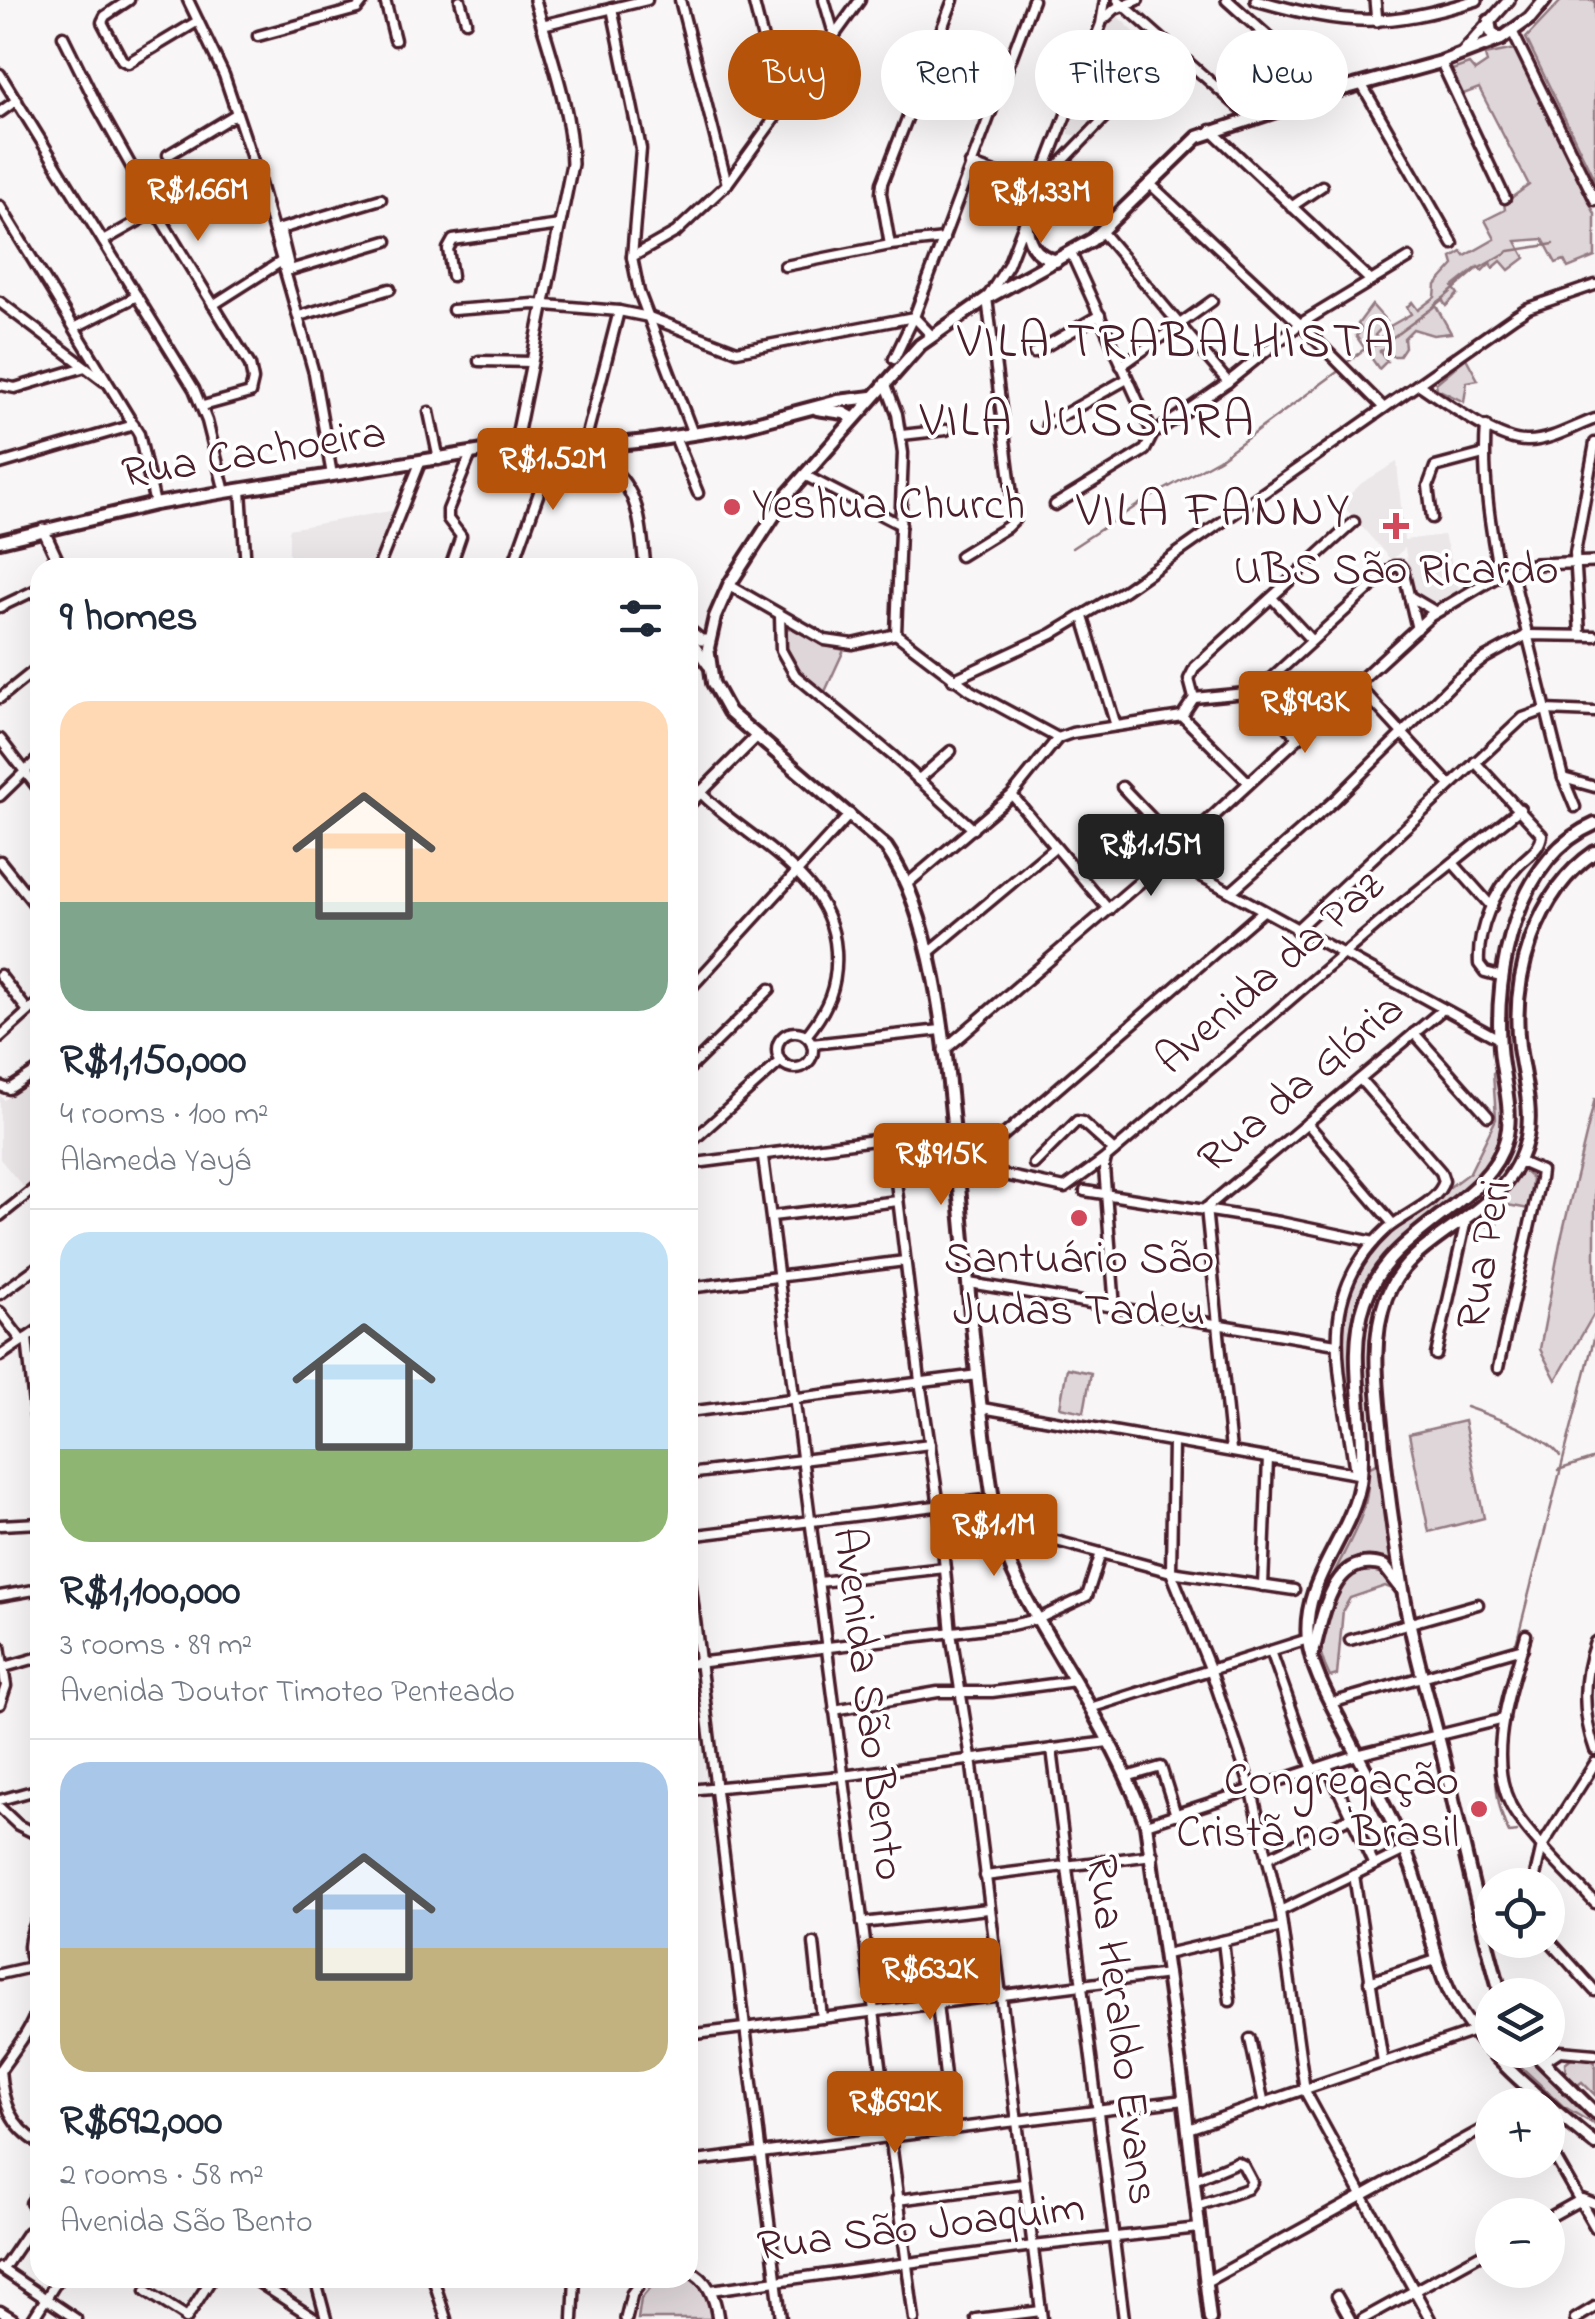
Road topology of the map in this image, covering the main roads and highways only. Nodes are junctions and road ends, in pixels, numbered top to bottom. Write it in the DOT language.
graph roads {
  1 [pos="1546,0"];
  2 [pos="1490,20"];
  3 [pos="1501,39"];
  4 [pos="1026,218"];
  5 [pos="1056,260"];
  6 [pos="872,397"];
  7 [pos="816,408"];
  8 [pos="853,418"];
  9 [pos="0,540"];
  10 [pos="1595,824"];
  11 [pos="1595,852"];
  12 [pos="1518,1032"];
  13 [pos="1499,1039"];
  14 [pos="1520,1049"];
  15 [pos="1403,1593"];
  16 [pos="1312,1656"];
  17 [pos="1497,1978"];
  18 [pos="1549,2068"];
  19 [pos="1530,2088"];
  20 [pos="1595,2113"];
  21 [pos="1565,2119"];
  22 [pos="1595,2144"];
  23 [pos="1210,2319"];
  1 -- 3 [label="main road"];
  2 -- 3 [label="main road"];
  3 -- 5 [label="main road"];
  4 -- 5 [label="main road"];
  5 -- 6 [label="main road"];
  6 -- 7 [label="main road, Rua Cachoeira"];
  6 -- 8 [label="main road"];
  7 -- 8 [label="main road, Rua Cachoeira"];
  7 -- 9 [label="main road, Rua Cachoeira"];
  8 -- 23 [label="main road"];
  10 -- 13 [label="main road"];
  11 -- 12 [label="main road"];
  12 -- 13 [label="main road"];
  12 -- 14 [label="main road"];
  13 -- 14 [label="main road"];
  13 -- 16 [label="main road"];
  14 -- 15 [label="main road"];
  15 -- 16 [label="main road"];
  15 -- 17 [label="main road"];
  16 -- 19 [label="main road"];
  18 -- 20 [label="main road"];
  21 -- 22 [label="main road"];
}
